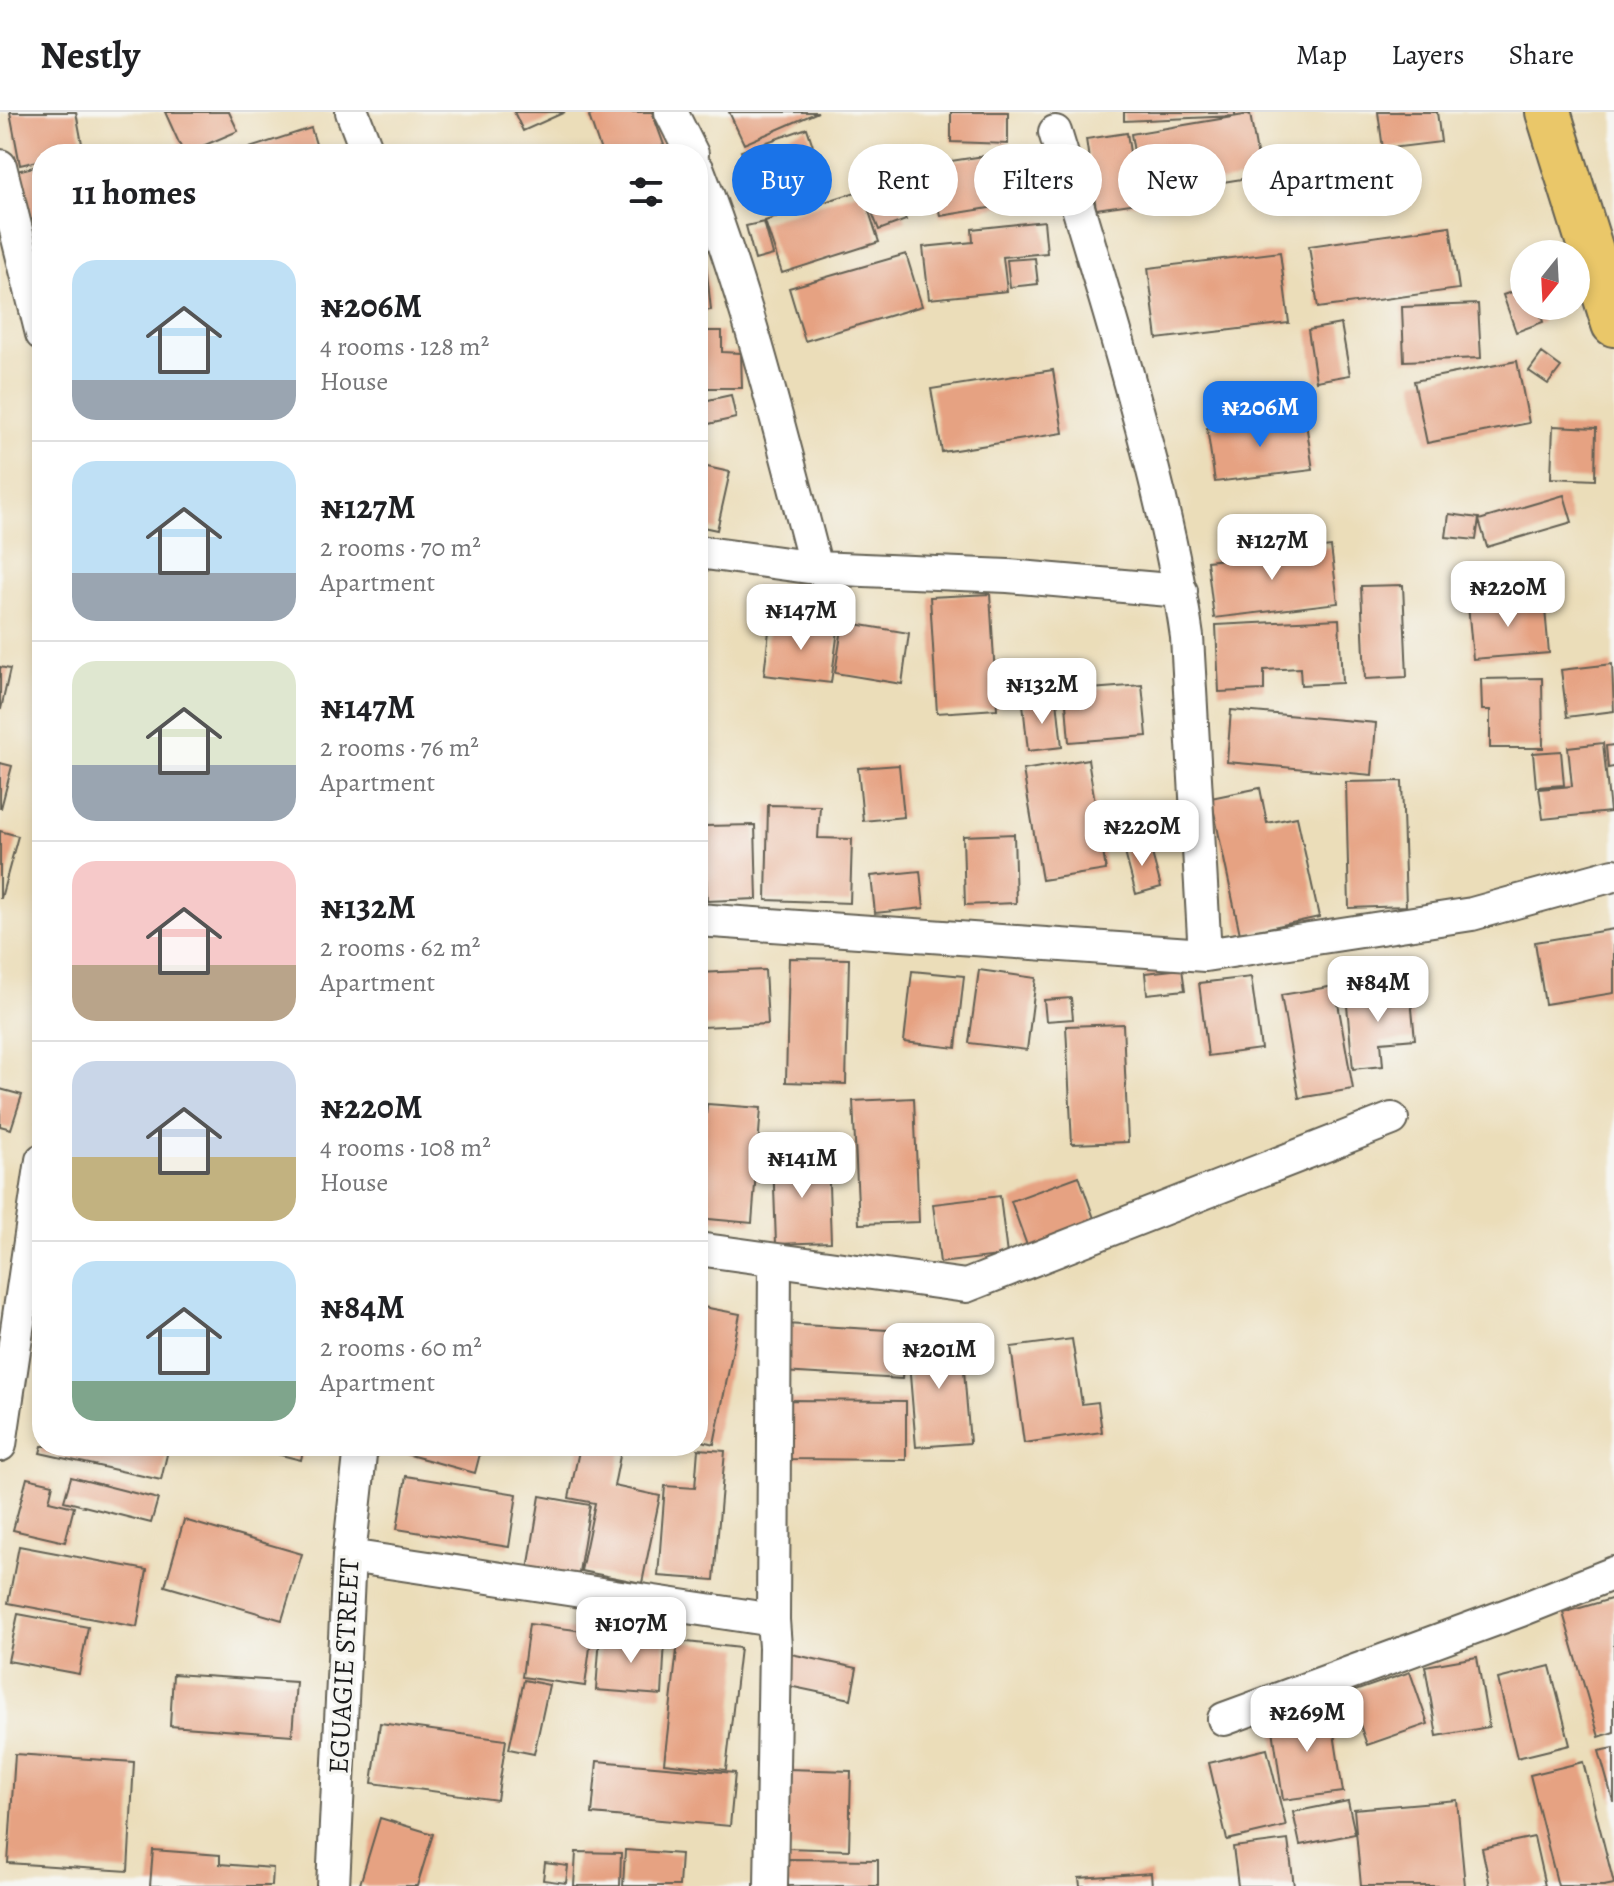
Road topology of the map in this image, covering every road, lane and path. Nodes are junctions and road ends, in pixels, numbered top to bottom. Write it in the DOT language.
graph roads {
  1 [pos="352,112"];
  2 [pos="671,112"];
  3 [pos="1548,112"];
  4 [pos="1055,132"];
  5 [pos="364,144"];
  6 [pos="687,144"];
  7 [pos="0,166"];
  8 [pos="708,196"];
  9 [pos="32,294"];
  10 [pos="1614,324"];
  11 [pos="708,553"];
  12 [pos="816,568"];
  13 [pos="1181,591"];
  14 [pos="1614,875"];
  15 [pos="708,921"];
  16 [pos="1205,955"];
  17 [pos="1392,1119"];
  18 [pos="32,1228"];
  19 [pos="708,1250"];
  20 [pos="775,1260"];
  21 [pos="0,1445"];
  22 [pos="360,1456"];
  23 [pos="349,1556"];
  24 [pos="1614,1573"];
  25 [pos="773,1620"];
  26 [pos="1224,1719"];
  27 [pos="333,1886"];
  28 [pos="771,1886"];
  1 -- 5 [label="street"];
  2 -- 6 [label="street"];
  3 -- 10 [label="main road"];
  4 -- 13 [label="street"];
  7 -- 9 [label="street"];
  8 -- 12 [label="street"];
  11 -- 12 [label="street"];
  12 -- 13 [label="street"];
  13 -- 16 [label="street"];
  14 -- 16 [label="street"];
  15 -- 16 [label="street"];
  17 -- 20 [label="street"];
  18 -- 21 [label="street"];
  19 -- 20 [label="street"];
  20 -- 25 [label="street"];
  22 -- 23 [label="street, EGUAGIE STREET"];
  23 -- 25 [label="street"];
  23 -- 27 [label="street, EGUAGIE STREET"];
  24 -- 26 [label="street"];
  25 -- 28 [label="street"];
}
